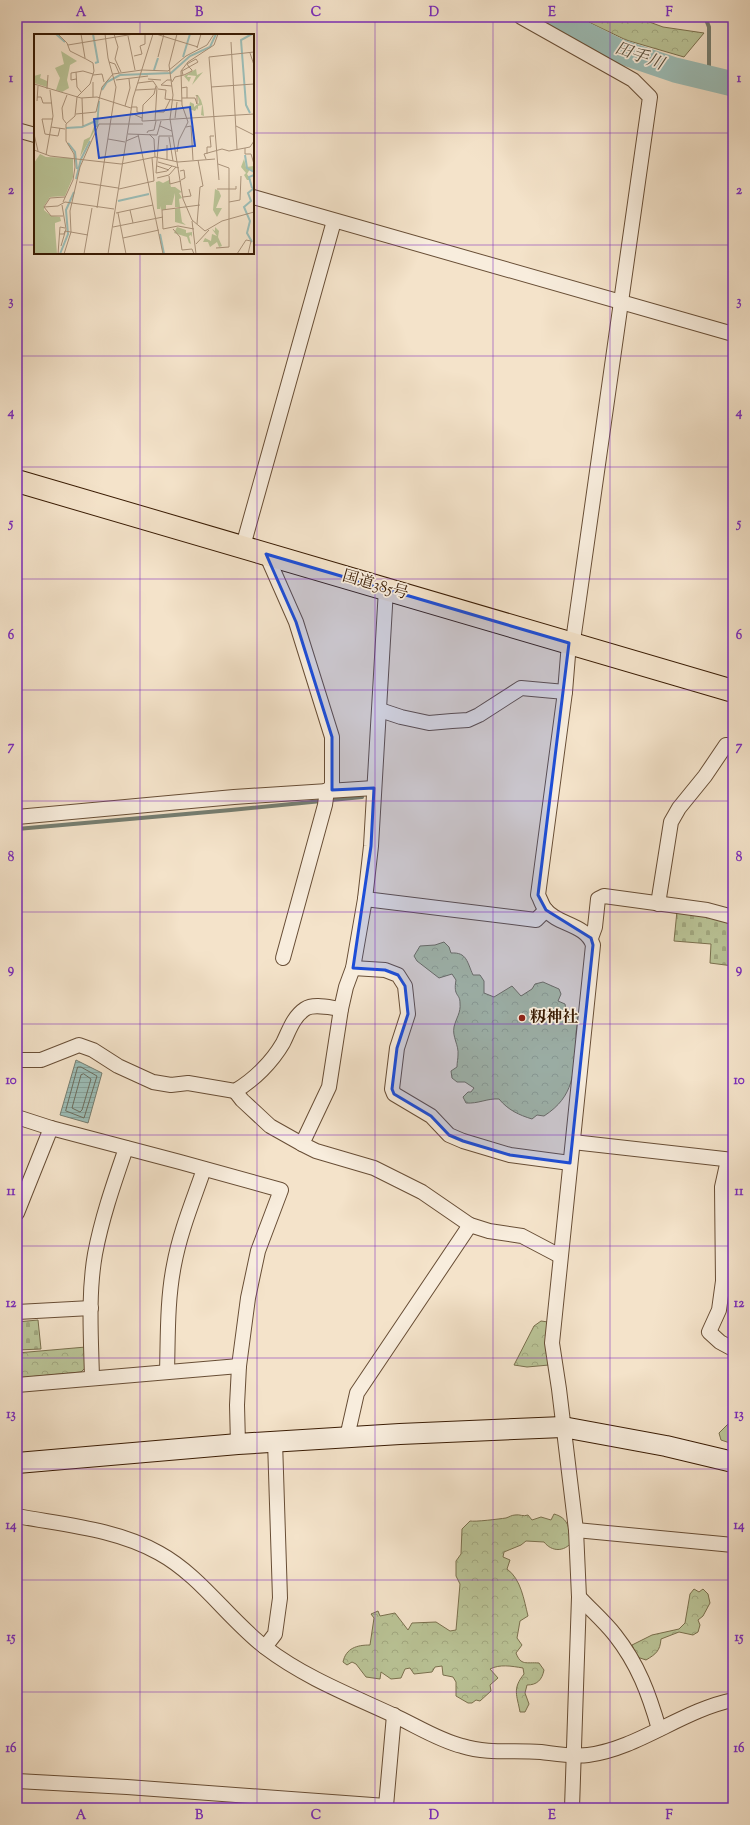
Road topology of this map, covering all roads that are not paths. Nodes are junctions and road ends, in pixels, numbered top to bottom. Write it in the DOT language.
graph roads {
  1 [pos="522,17"];
  2 [pos="17,130"];
  3 [pos="34,135"];
  4 [pos="254,197"];
  5 [pos="334,221"];
  6 [pos="620,302"];
  7 [pos="733,334"];
  8 [pos="17,481"];
  9 [pos="243,546"];
  10 [pos="266,554"];
  11 [pos="386,589"];
  12 [pos="569,643"];
  13 [pos="733,691"];
  14 [pos="565,692"];
  15 [pos="380,710"];
  16 [pos="733,745"];
  17 [pos="374,788"];
  18 [pos="330,790"];
  19 [pos="17,817"];
  20 [pos="364,899"];
  21 [pos="658,904"];
  22 [pos="546,910"];
  23 [pos="733,917"];
  24 [pos="591,938"];
  25 [pos="283,958"];
  26 [pos="353,968"];
  27 [pos="341,1009"];
  28 [pos="17,1060"];
  29 [pos="235,1091"];
  30 [pos="17,1117"];
  31 [pos="51,1128"];
  32 [pos="573,1142"];
  33 [pos="302,1144"];
  34 [pos="126,1148"];
  35 [pos="731,1160"];
  36 [pos="570,1163"];
  37 [pos="204,1169"];
  38 [pos="17,1213"];
  39 [pos="470,1225"];
  40 [pos="560,1256"];
  41 [pos="91,1308"];
  42 [pos="17,1312"];
  43 [pos="733,1349"];
  44 [pos="239,1366"];
  45 [pos="167,1372"];
  46 [pos="92,1378"];
  47 [pos="17,1385"];
  48 [pos="563,1427"];
  49 [pos="347,1437"];
  50 [pos="276,1441"];
  51 [pos="238,1444"];
  52 [pos="733,1462"];
  53 [pos="17,1463"];
  54 [pos="17,1516"];
  55 [pos="576,1530"];
  56 [pos="733,1545"];
  57 [pos="579,1597"];
  58 [pos="265,1647"];
  59 [pos="733,1700"];
  60 [pos="394,1715"];
  61 [pos="659,1729"];
  62 [pos="573,1756"];
  63 [pos="17,1781"];
  64 [pos="386,1807"];
  65 [pos="572,1808"];
  1 -- 6 [label="street"];
  2 -- 3 [label="street"];
  4 -- 5 [label="street"];
  5 -- 6 [label="street"];
  5 -- 9 [label="street"];
  6 -- 7 [label="street"];
  6 -- 12 [label="street"];
  8 -- 9 [label="highway, 国道385号"];
  9 -- 10 [label="highway, 国道385号"];
  10 -- 11 [label="highway, 国道385号"];
  10 -- 18 [label="street"];
  11 -- 12 [label="highway, 国道385号"];
  11 -- 15 [label="street"];
  12 -- 13 [label="highway, 国道385号"];
  12 -- 14 [label="street"];
  14 -- 15 [label="street"];
  14 -- 22 [label="street"];
  15 -- 17 [label="street"];
  16 -- 21 [label="street"];
  17 -- 18 [label="street"];
  17 -- 20 [label="street"];
  18 -- 19 [label="street"];
  18 -- 25 [label="street"];
  20 -- 22 [label="street"];
  20 -- 26 [label="street"];
  21 -- 23 [label="street"];
  21 -- 24 [label="street"];
  22 -- 24 [label="street"];
  24 -- 32 [label="street"];
  26 -- 27 [label="street"];
  26 -- 36 [label="street"];
  27 -- 29 [label="street"];
  27 -- 33 [label="street"];
  28 -- 29 [label="street"];
  29 -- 33 [label="street"];
  30 -- 31 [label="street"];
  31 -- 34 [label="street"];
  31 -- 38 [label="street"];
  32 -- 35 [label="street"];
  32 -- 36 [label="street"];
  33 -- 39 [label="street"];
  34 -- 37 [label="street"];
  34 -- 41 [label="street"];
  35 -- 43 [label="street"];
  36 -- 40 [label="street"];
  37 -- 44 [label="street"];
  37 -- 45 [label="street"];
  39 -- 40 [label="street"];
  39 -- 49 [label="street"];
  40 -- 48 [label="street"];
  41 -- 42 [label="street"];
  41 -- 46 [label="street"];
  44 -- 45 [label="street"];
  44 -- 51 [label="street"];
  45 -- 46 [label="street"];
  46 -- 47 [label="street"];
  48 -- 49 [label="street"];
  48 -- 52 [label="street"];
  48 -- 55 [label="street"];
  49 -- 50 [label="street"];
  50 -- 51 [label="street"];
  50 -- 58 [label="street"];
  51 -- 53 [label="street"];
  54 -- 58 [label="street"];
  55 -- 56 [label="street"];
  55 -- 57 [label="street"];
  57 -- 61 [label="street"];
  57 -- 62 [label="street"];
  58 -- 60 [label="street"];
  59 -- 61 [label="street"];
  60 -- 62 [label="street"];
  60 -- 64 [label="street"];
  61 -- 62 [label="street"];
  62 -- 65 [label="street"];
  63 -- 64 [label="street"];
}
